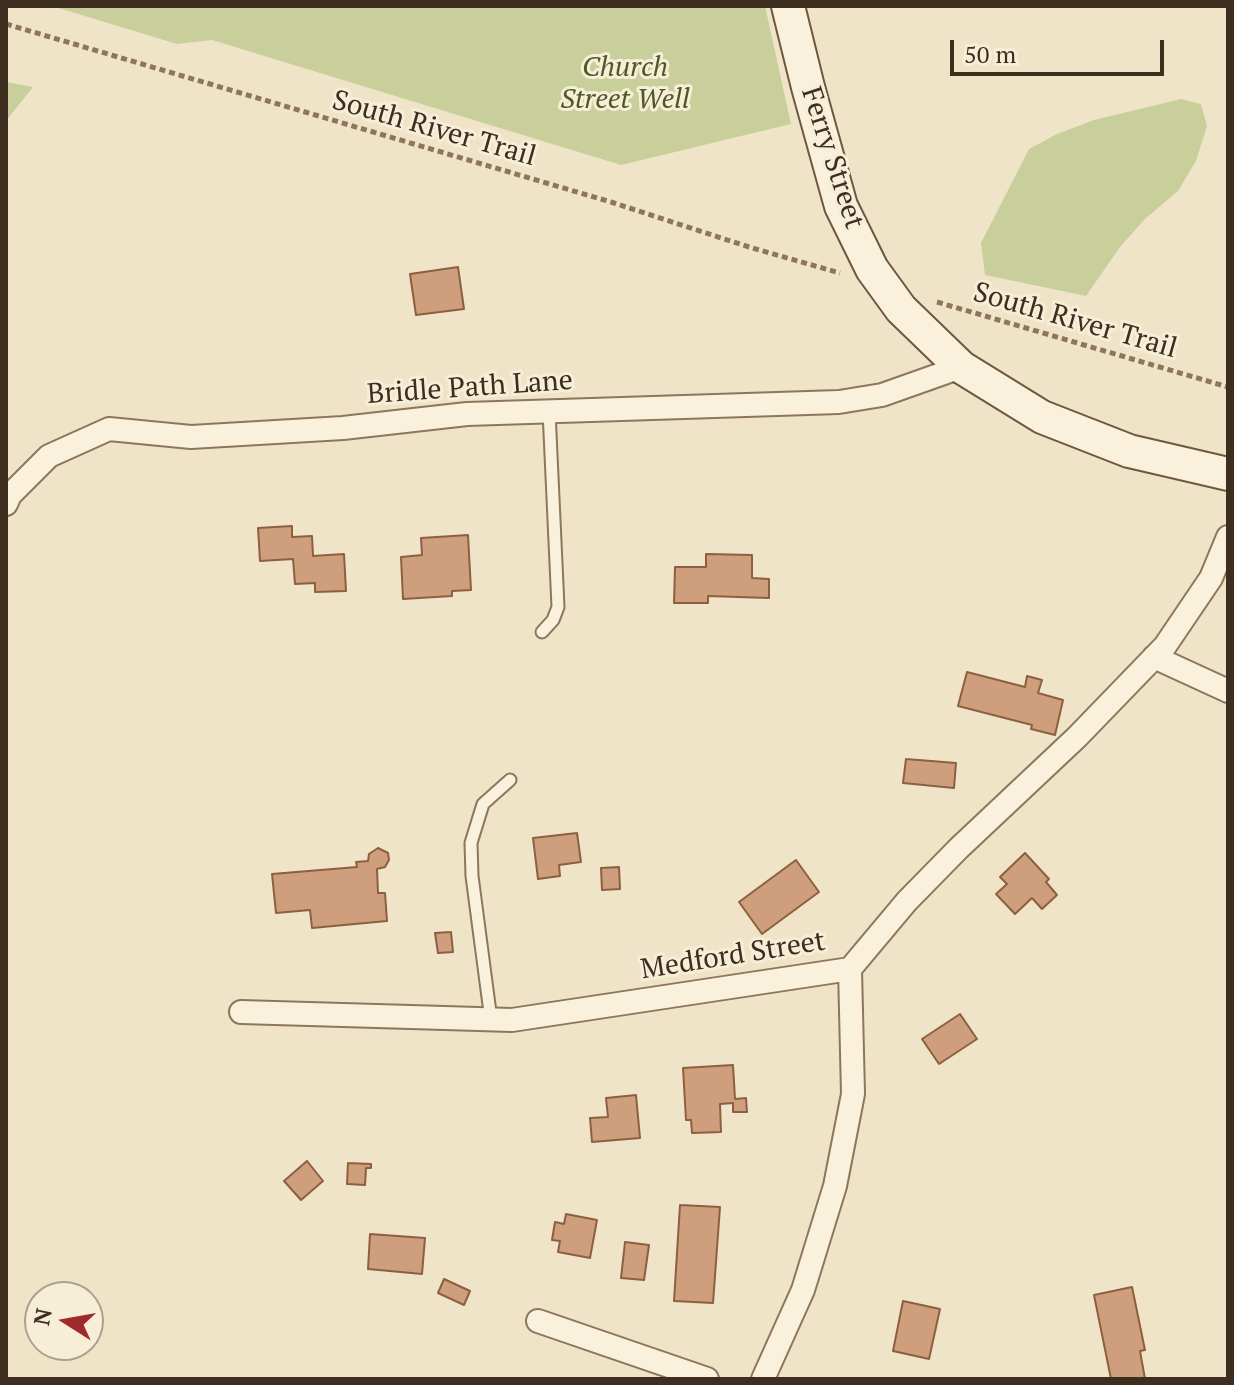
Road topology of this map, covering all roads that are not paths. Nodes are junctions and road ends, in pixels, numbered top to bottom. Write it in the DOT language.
graph roads {
  1 [pos="788,6"];
  2 [pos="961,367"];
  3 [pos="549,410"];
  4 [pos="1228,474"];
  5 [pos="6,504"];
  6 [pos="1228,537"];
  7 [pos="542,632"];
  8 [pos="1154,657"];
  9 [pos="1228,691"];
  10 [pos="510,780"];
  11 [pos="850,969"];
  12 [pos="241,1012"];
  13 [pos="491,1020"];
  14 [pos="538,1321"];
  15 [pos="707,1379"];
  16 [pos="763,1379"];
  1 -- 2 [label="main road, Ferry Street"];
  2 -- 3 [label="street, Bridle Path Lane"];
  2 -- 4 [label="main road, Ferry Street"];
  3 -- 5 [label="street, Bridle Path Lane"];
  3 -- 7 [label="lane"];
  6 -- 8 [label="street, Medford Street"];
  8 -- 9 [label="street"];
  8 -- 11 [label="street, Medford Street"];
  10 -- 13 [label="lane"];
  11 -- 13 [label="street, Medford Street"];
  11 -- 16 [label="street"];
  12 -- 13 [label="street, Medford Street"];
  14 -- 15 [label="street"];
}
